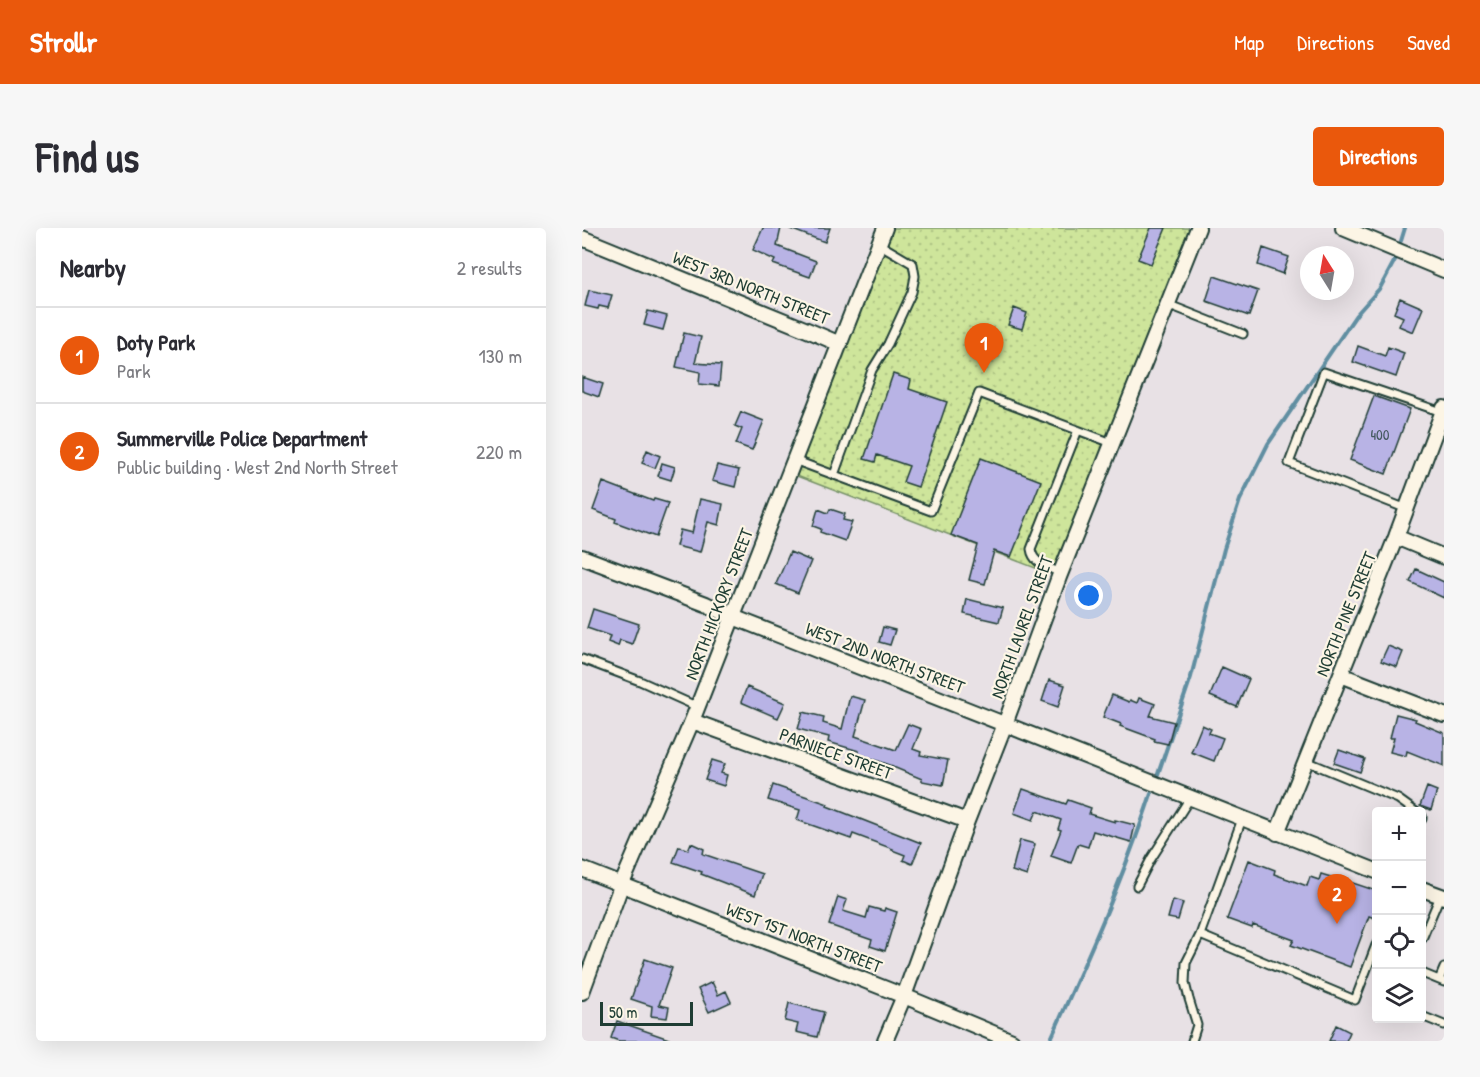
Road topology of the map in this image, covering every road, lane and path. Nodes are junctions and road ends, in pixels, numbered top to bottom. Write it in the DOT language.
graph roads {
  1 [pos="885,228"];
  2 [pos="1198,228"];
  3 [pos="1343,228"];
  4 [pos="582,238"];
  5 [pos="879,244"];
  6 [pos="1444,270"];
  7 [pos="1167,304"];
  8 [pos="1243,334"];
  9 [pos="840,345"];
  10 [pos="1443,410"];
  11 [pos="1078,430"];
  12 [pos="1112,443"];
  13 [pos="794,460"];
  14 [pos="834,475"];
  15 [pos="1407,509"];
  16 [pos="1396,537"];
  17 [pos="1444,557"];
  18 [pos="583,559"];
  19 [pos="1061,573"];
  20 [pos="733,617"];
  21 [pos="582,659"];
  22 [pos="1341,675"];
  23 [pos="698,707"];
  24 [pos="1444,714"];
  25 [pos="692,721"];
  26 [pos="1005,724"];
  27 [pos="1306,761"];
  28 [pos="1190,798"];
  29 [pos="1409,807"];
  30 [pos="1242,819"];
  31 [pos="967,821"];
  32 [pos="1277,833"];
  33 [pos="582,869"];
  34 [pos="1372,869"];
  35 [pos="621,886"];
  36 [pos="1137,886"];
  37 [pos="1426,891"];
  38 [pos="1442,897"];
  39 [pos="1426,931"];
  40 [pos="1200,934"];
  41 [pos="1372,958"];
  42 [pos="1444,968"];
  43 [pos="1426,975"];
  44 [pos="1442,981"];
  45 [pos="582,992"];
  46 [pos="904,996"];
  47 [pos="1426,1018"];
  48 [pos="1444,1025"];
  49 [pos="885,1041"];
  50 [pos="1012,1041"];
  51 [pos="1192,1041"];
  1 -- 5 [label="street, NORTH HICKORY STREET"];
  2 -- 7 [label="street, NORTH LAUREL STREET"];
  3 -- 6 [label="street"];
  4 -- 9 [label="street, WEST 3RD NORTH STREET"];
  5 -- 9 [label="street, NORTH HICKORY STREET"];
  5 -- 14 [label="lane"];
  7 -- 8 [label="lane"];
  7 -- 12 [label="street, NORTH LAUREL STREET"];
  9 -- 13 [label="street, NORTH HICKORY STREET"];
  10 -- 15 [label="street, NORTH PINE STREET"];
  10 -- 15 [label="lane"];
  11 -- 12 [label="lane"];
  11 -- 14 [label="lane"];
  11 -- 19 [label="lane"];
  12 -- 19 [label="street, NORTH LAUREL STREET"];
  13 -- 14 [label="lane"];
  13 -- 20 [label="street, NORTH HICKORY STREET"];
  15 -- 16 [label="street, NORTH PINE STREET"];
  16 -- 17 [label="street"];
  16 -- 22 [label="street, NORTH PINE STREET"];
  18 -- 20 [label="street, WEST 2ND NORTH STREET"];
  19 -- 26 [label="street, NORTH LAUREL STREET"];
  20 -- 23 [label="street, NORTH HICKORY STREET"];
  20 -- 26 [label="street, WEST 2ND NORTH STREET"];
  21 -- 23 [label="lane"];
  22 -- 24 [label="street"];
  22 -- 27 [label="street, NORTH PINE STREET"];
  23 -- 25 [label="street, NORTH HICKORY STREET"];
  25 -- 31 [label="street, PARNIECE STREET"];
  25 -- 35 [label="street, NORTH HICKORY STREET"];
  26 -- 28 [label="street, WEST 2ND NORTH STREET"];
  26 -- 31 [label="street, NORTH LAUREL STREET"];
  27 -- 29 [label="lane"];
  27 -- 32 [label="street, NORTH PINE STREET"];
  28 -- 30 [label="street, WEST 2ND NORTH STREET"];
  28 -- 36 [label="lane"];
  30 -- 32 [label="street, WEST 2ND NORTH STREET"];
  30 -- 40 [label="lane"];
  31 -- 46 [label="street, NORTH LAUREL STREET"];
  32 -- 34 [label="street, WEST 2ND NORTH STREET"];
  33 -- 35 [label="street, WEST 1ST NORTH STREET"];
  35 -- 45 [label="street, NORTH HICKORY STREET"];
  35 -- 46 [label="street, WEST 1ST NORTH STREET"];
  37 -- 38 [label="street"];
  38 -- 39 [label="lane"];
  40 -- 41 [label="lane"];
  40 -- 51 [label="lane"];
  42 -- 44 [label="lane"];
  43 -- 44 [label="lane"];
  46 -- 49 [label="street, NORTH LAUREL STREET"];
  46 -- 50 [label="street, WEST 1ST NORTH STREET"];
  47 -- 48 [label="lane"];
}
